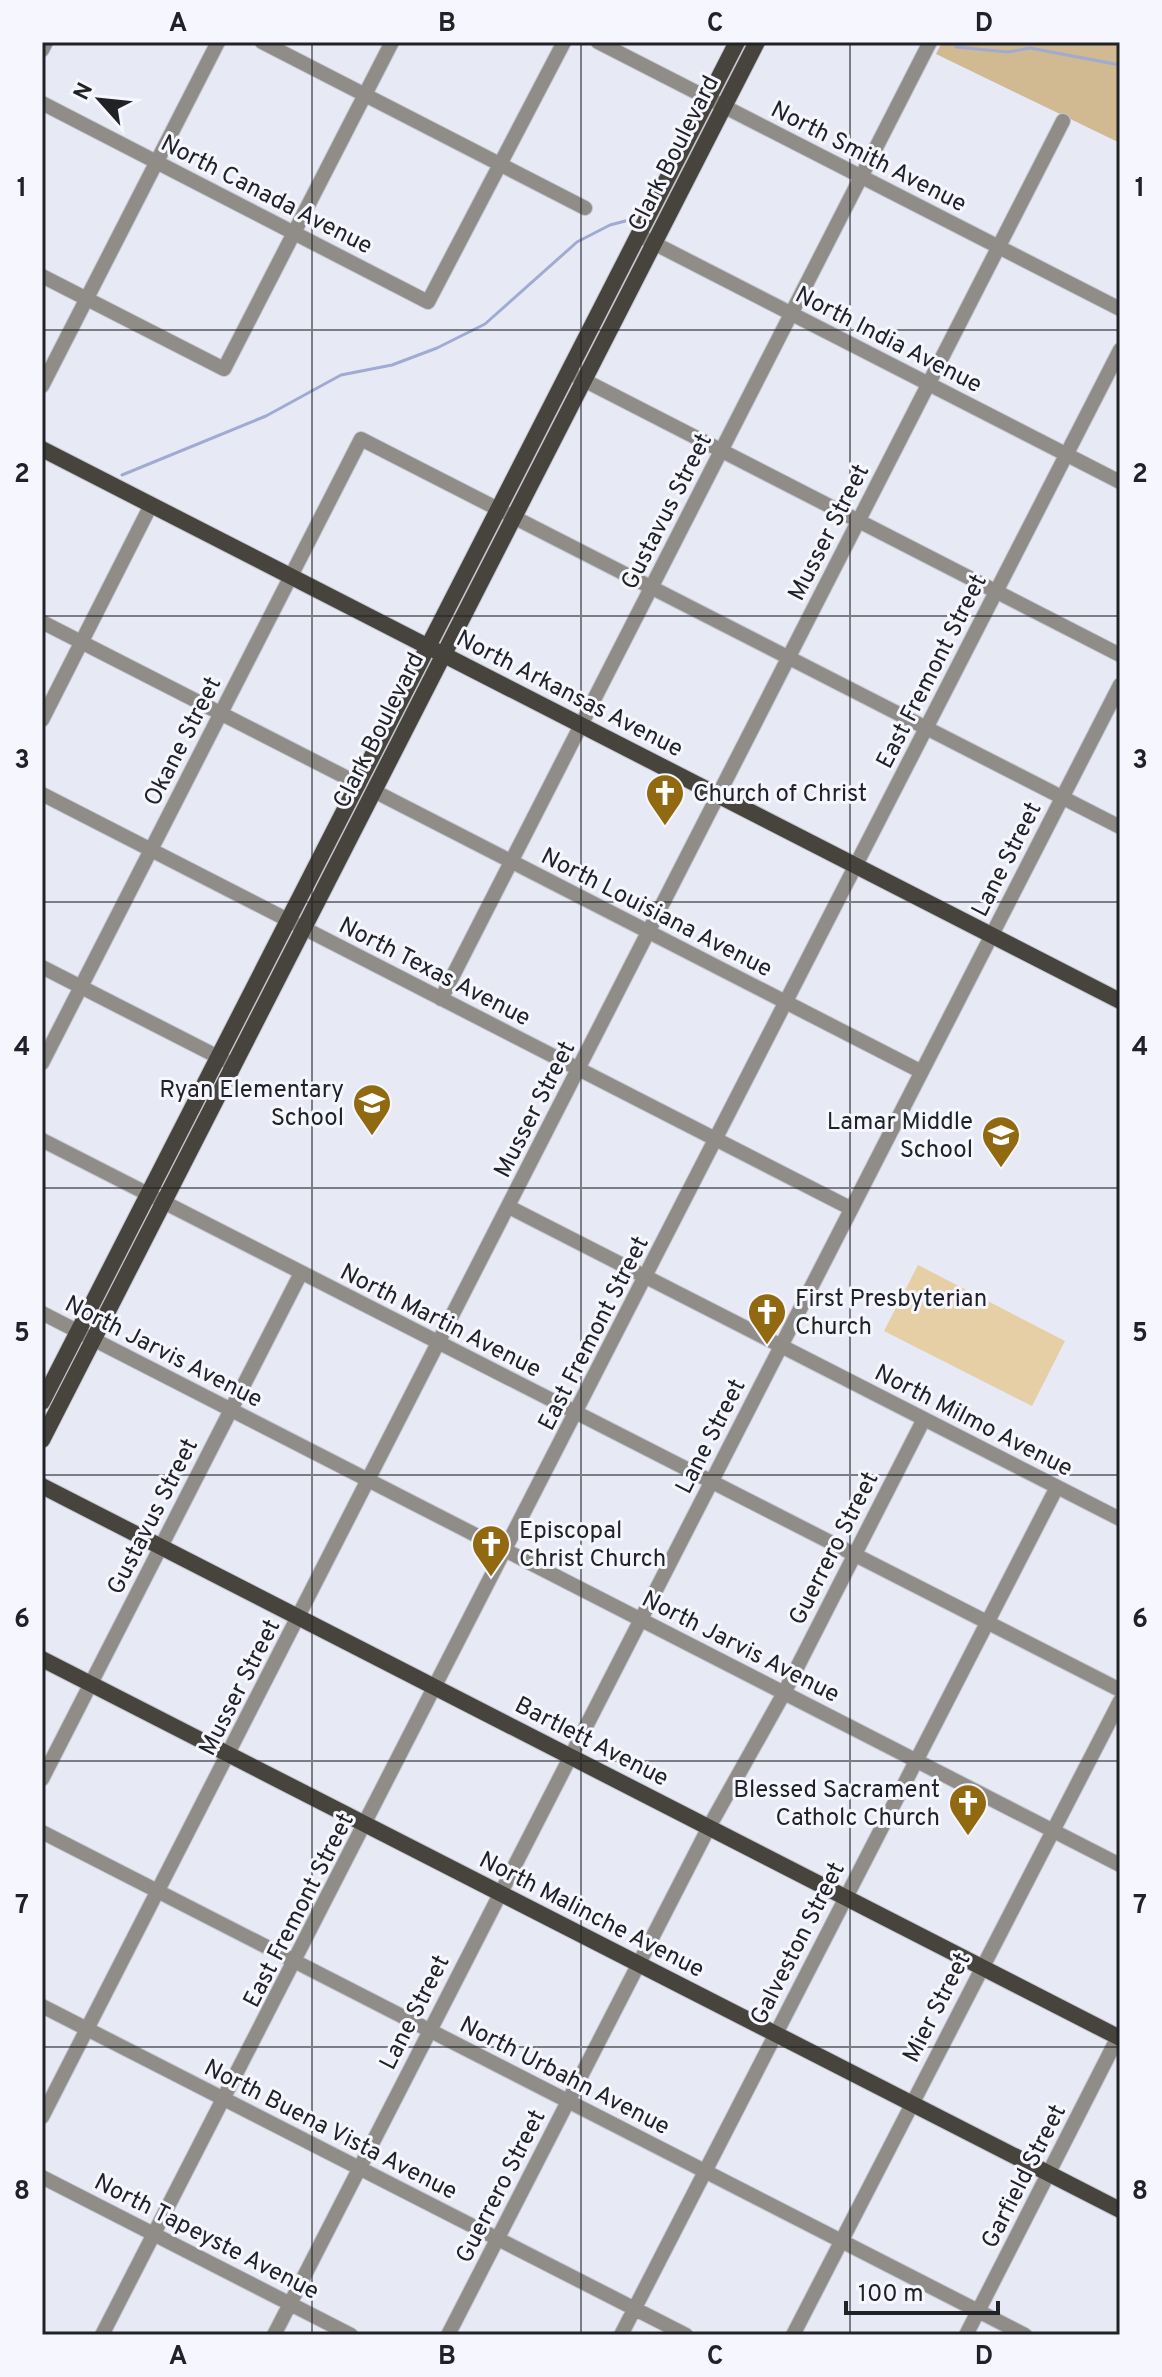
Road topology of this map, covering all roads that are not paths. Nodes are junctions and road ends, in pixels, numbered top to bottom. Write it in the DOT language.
graph roads {
  1 [pos="46,42"];
  2 [pos="218,42"];
  3 [pos="262,42"];
  4 [pos="392,42"];
  5 [pos="564,42"];
  6 [pos="598,42"];
  7 [pos="737,42"];
  8 [pos="757,42"];
  9 [pos="930,42"];
  10 [pos="42,50"];
  11 [pos="365,95"];
  12 [pos="708,98"];
  13 [pos="42,103"];
  14 [pos="723,107"];
  15 [pos="1063,121"];
  16 [pos="157,161"];
  17 [pos="500,166"];
  18 [pos="861,177"];
  19 [pos="585,208"];
  20 [pos="294,232"];
  21 [pos="638,235"];
  22 [pos="654,243"];
  23 [pos="998,247"];
  24 [pos="42,276"];
  25 [pos="87,298"];
  26 [pos="1120,309"];
  27 [pos="792,313"];
  28 [pos="1120,350"];
  29 [pos="568,372"];
  30 [pos="584,380"];
  31 [pos="929,384"];
  32 [pos="42,386"];
  33 [pos="42,449"];
  34 [pos="721,451"];
  35 [pos="1067,454"];
  36 [pos="1120,482"];
  37 [pos="151,505"];
  38 [pos="506,513"];
  39 [pos="859,521"];
  40 [pos="291,577"];
  41 [pos="651,588"];
  42 [pos="997,592"];
  43 [pos="42,622"];
  44 [pos="82,642"];
  45 [pos="436,651"];
  46 [pos="1120,655"];
  47 [pos="789,658"];
  48 [pos="1120,685"];
  49 [pos="221,713"];
  50 [pos="42,720"];
  51 [pos="581,725"];
  52 [pos="927,728"];
  53 [pos="366,788"];
  54 [pos="42,794"];
  55 [pos="719,795"];
  56 [pos="1062,798"];
  57 [pos="1120,827"];
  58 [pos="151,850"];
  59 [pos="511,862"];
  60 [pos="856,866"];
  61 [pos="288,921"];
  62 [pos="304,929"];
  63 [pos="649,933"];
  64 [pos="992,935"];
  65 [pos="42,967"];
  66 [pos="81,987"];
  67 [pos="441,999"];
  68 [pos="1120,1001"];
  69 [pos="786,1003"];
  70 [pos="226,1061"];
  71 [pos="42,1063"];
  72 [pos="579,1069"];
  73 [pos="920,1071"];
  74 [pos="42,1140"];
  75 [pos="716,1140"];
  76 [pos="148,1194"];
  77 [pos="164,1202"];
  78 [pos="509,1207"];
  79 [pos="850,1208"];
  80 [pos="301,1273"];
  81 [pos="646,1277"];
  82 [pos="42,1313"];
  83 [pos="86,1335"];
  84 [pos="439,1344"];
  85 [pos="781,1345"];
  86 [pos="42,1402"];
  87 [pos="230,1410"];
  88 [pos="576,1414"];
  89 [pos="924,1419"];
  90 [pos="42,1440"];
  91 [pos="369,1481"];
  92 [pos="711,1483"];
  93 [pos="42,1486"];
  94 [pos="1057,1487"];
  95 [pos="1120,1519"];
  96 [pos="160,1546"];
  97 [pos="506,1551"];
  98 [pos="855,1553"];
  99 [pos="299,1618"];
  100 [pos="641,1620"];
  101 [pos="988,1622"];
  102 [pos="42,1659"];
  103 [pos="91,1684"];
  104 [pos="436,1688"];
  105 [pos="1120,1690"];
  106 [pos="784,1693"];
  107 [pos="1120,1701"];
  108 [pos="229,1755"];
  109 [pos="570,1756"];
  110 [pos="918,1761"];
  111 [pos="42,1779"];
  112 [pos="366,1825"];
  113 [pos="709,1827"];
  114 [pos="1053,1831"];
  115 [pos="42,1832"];
  116 [pos="1120,1865"];
  117 [pos="159,1891"];
  118 [pos="500,1893"];
  119 [pos="845,1897"];
  120 [pos="296,1961"];
  121 [pos="639,1965"];
  122 [pos="981,1967"];
  123 [pos="42,2006"];
  124 [pos="87,2029"];
  125 [pos="430,2030"];
  126 [pos="775,2034"];
  127 [pos="1119,2038"];
  128 [pos="224,2099"];
  129 [pos="569,2101"];
  130 [pos="911,2104"];
  131 [pos="42,2117"];
  132 [pos="360,2168"];
  133 [pos="705,2171"];
  134 [pos="1048,2174"];
  135 [pos="42,2177"];
  136 [pos="1120,2210"];
  137 [pos="155,2234"];
  138 [pos="498,2239"];
  139 [pos="841,2241"];
  140 [pos="290,2304"];
  141 [pos="634,2308"];
  142 [pos="978,2311"];
  143 [pos="102,2335"];
  144 [pos="274,2335"];
  145 [pos="351,2335"];
  146 [pos="448,2335"];
  147 [pos="621,2335"];
  148 [pos="686,2335"];
  149 [pos="793,2335"];
  150 [pos="966,2335"];
  151 [pos="1025,2335"];
  1 -- 10 [label="street"];
  2 -- 16 [label="street"];
  3 -- 11 [label="street"];
  4 -- 11 [label="street"];
  5 -- 17 [label="street"];
  6 -- 12 [label="street, North Smith Avenue"];
  7 -- 12 [label="main road, Clark Boulevard"];
  8 -- 14 [label="main road, Clark Boulevard"];
  9 -- 18 [label="street, Gustavus Street"];
  11 -- 17 [label="street"];
  11 -- 20 [label="street"];
  12 -- 14 [label="street, North Smith Avenue"];
  12 -- 21 [label="main road, Clark Boulevard"];
  13 -- 16 [label="street, North Canada Avenue"];
  14 -- 18 [label="street, North Smith Avenue"];
  14 -- 22 [label="main road, Clark Boulevard"];
  15 -- 23 [label="street, Musser Street"];
  16 -- 20 [label="street, North Canada Avenue"];
  16 -- 25 [label="street"];
  17 -- 19 [label="street"];
  17 -- 20 [label="street, North Canada Avenue"];
  18 -- 23 [label="street, North Smith Avenue"];
  18 -- 27 [label="street, Gustavus Street"];
  20 -- 25 [label="street"];
  21 -- 22 [label="street, North India Avenue"];
  21 -- 29 [label="main road, Clark Boulevard"];
  22 -- 27 [label="street, North India Avenue"];
  22 -- 30 [label="main road, Clark Boulevard"];
  23 -- 26 [label="street, North Smith Avenue"];
  23 -- 31 [label="street, Musser Street"];
  24 -- 25 [label="street"];
  25 -- 32 [label="street"];
  27 -- 31 [label="street, North India Avenue"];
  27 -- 34 [label="street, Gustavus Street"];
  28 -- 35 [label="street, East Fremont Street"];
  29 -- 30 [label="street"];
  29 -- 38 [label="main road, Clark Boulevard"];
  30 -- 34 [label="street"];
  30 -- 38 [label="main road, Clark Boulevard"];
  31 -- 35 [label="street, North India Avenue"];
  31 -- 39 [label="street, Musser Street"];
  33 -- 37 [label="main road, North Arkansas Avenue"];
  34 -- 39 [label="street"];
  34 -- 41 [label="street, Gustavus Street"];
  35 -- 36 [label="street, North India Avenue"];
  35 -- 42 [label="street, East Fremont Street"];
  37 -- 40 [label="main road, North Arkansas Avenue"];
  37 -- 44 [label="street"];
  38 -- 40 [label="street, Okane Street"];
  38 -- 41 [label="street"];
  38 -- 45 [label="main road, Clark Boulevard"];
  39 -- 42 [label="street"];
  39 -- 47 [label="street, Musser Street"];
  40 -- 45 [label="main road, North Arkansas Avenue"];
  40 -- 49 [label="street, Okane Street"];
  41 -- 47 [label="street"];
  41 -- 51 [label="street, Gustavus Street"];
  42 -- 46 [label="street"];
  42 -- 52 [label="street, East Fremont Street"];
  43 -- 44 [label="street, North Louisiana Avenue"];
  44 -- 49 [label="street, North Louisiana Avenue"];
  44 -- 50 [label="street"];
  45 -- 51 [label="main road, North Arkansas Avenue"];
  45 -- 53 [label="main road, Clark Boulevard"];
  47 -- 52 [label="street"];
  47 -- 55 [label="street, Musser Street"];
  48 -- 56 [label="street, Lane Street"];
  49 -- 53 [label="street, North Louisiana Avenue"];
  49 -- 58 [label="street, Okane Street"];
  51 -- 55 [label="main road, North Arkansas Avenue"];
  51 -- 59 [label="street, Gustavus Street"];
  52 -- 56 [label="street"];
  52 -- 60 [label="street, East Fremont Street"];
  53 -- 59 [label="street, North Louisiana Avenue"];
  53 -- 61 [label="main road, Clark Boulevard"];
  53 -- 62 [label="main road, Clark Boulevard"];
  54 -- 58 [label="street, North Texas Avenue"];
  55 -- 60 [label="main road, North Arkansas Avenue"];
  55 -- 63 [label="street, Musser Street"];
  56 -- 57 [label="street"];
  56 -- 64 [label="street, Lane Street"];
  58 -- 61 [label="street, North Texas Avenue"];
  58 -- 66 [label="street, Okane Street"];
  59 -- 63 [label="street, North Louisiana Avenue"];
  59 -- 67 [label="street, Gustavus Street"];
  60 -- 64 [label="main road, North Arkansas Avenue"];
  60 -- 69 [label="street, East Fremont Street"];
  61 -- 62 [label="street, North Texas Avenue"];
  61 -- 70 [label="main road, Clark Boulevard"];
  62 -- 67 [label="street, North Texas Avenue"];
  62 -- 70 [label="main road, Clark Boulevard"];
  63 -- 69 [label="street, North Louisiana Avenue"];
  63 -- 72 [label="street, Musser Street"];
  64 -- 68 [label="main road, North Arkansas Avenue"];
  64 -- 73 [label="street, Lane Street"];
  65 -- 66 [label="street"];
  66 -- 70 [label="street"];
  66 -- 71 [label="street, Okane Street"];
  67 -- 72 [label="street, North Texas Avenue"];
  69 -- 73 [label="street, North Louisiana Avenue"];
  69 -- 75 [label="street, East Fremont Street"];
  70 -- 76 [label="main road, Clark Boulevard"];
  70 -- 77 [label="main road, Clark Boulevard"];
  72 -- 75 [label="street, North Texas Avenue"];
  72 -- 78 [label="street, Musser Street"];
  73 -- 79 [label="street, Lane Street"];
  74 -- 76 [label="street, North Martin Avenue"];
  75 -- 79 [label="street, North Texas Avenue"];
  75 -- 81 [label="street, East Fremont Street"];
  76 -- 77 [label="street, North Martin Avenue"];
  76 -- 83 [label="main road, Clark Boulevard"];
  77 -- 80 [label="street, North Martin Avenue"];
  77 -- 83 [label="main road, Clark Boulevard"];
  78 -- 81 [label="street, North Milmo Avenue"];
  78 -- 84 [label="street, Musser Street"];
  79 -- 85 [label="street, Lane Street"];
  80 -- 84 [label="street, North Martin Avenue"];
  80 -- 87 [label="street, Gustavus Street"];
  81 -- 85 [label="street, North Milmo Avenue"];
  81 -- 88 [label="street, East Fremont Street"];
  82 -- 83 [label="street, North Jarvis Avenue"];
  83 -- 86 [label="main road, Clark Boulevard"];
  83 -- 87 [label="street, North Jarvis Avenue"];
  83 -- 90 [label="main road, Clark Boulevard"];
  84 -- 88 [label="street, North Martin Avenue"];
  84 -- 91 [label="street, Musser Street"];
  85 -- 89 [label="street, North Milmo Avenue"];
  85 -- 92 [label="street, Lane Street"];
  87 -- 91 [label="street, North Jarvis Avenue"];
  87 -- 96 [label="street, Gustavus Street"];
  88 -- 92 [label="street, North Martin Avenue"];
  88 -- 97 [label="street, East Fremont Street"];
  89 -- 94 [label="street, North Milmo Avenue"];
  89 -- 98 [label="street, Guerrero Street"];
  91 -- 97 [label="street, North Jarvis Avenue"];
  91 -- 99 [label="street, Musser Street"];
  92 -- 98 [label="street, North Martin Avenue"];
  92 -- 100 [label="street, Lane Street"];
  93 -- 96 [label="main road, Bartlett Avenue"];
  94 -- 95 [label="street, North Milmo Avenue"];
  94 -- 101 [label="street, Galveston Street"];
  96 -- 99 [label="main road, Bartlett Avenue"];
  96 -- 103 [label="street, Gustavus Street"];
  97 -- 100 [label="street, North Jarvis Avenue"];
  97 -- 104 [label="street, East Fremont Street"];
  98 -- 101 [label="street, North Martin Avenue"];
  98 -- 106 [label="street, Guerrero Street"];
  99 -- 104 [label="main road, Bartlett Avenue"];
  99 -- 108 [label="street, Musser Street"];
  100 -- 106 [label="street, North Jarvis Avenue"];
  100 -- 109 [label="street, Lane Street"];
  101 -- 105 [label="street, North Martin Avenue"];
  101 -- 110 [label="street, Galveston Street"];
  102 -- 103 [label="main road, North Malinche Avenue"];
  103 -- 108 [label="main road, North Malinche Avenue"];
  103 -- 111 [label="street, Gustavus Street"];
  104 -- 109 [label="main road, Bartlett Avenue"];
  104 -- 112 [label="street, East Fremont Street"];
  106 -- 110 [label="street, North Jarvis Avenue"];
  106 -- 113 [label="street, Guerrero Street"];
  107 -- 114 [label="street, Mier Street"];
  108 -- 112 [label="main road, North Malinche Avenue"];
  108 -- 117 [label="street, Musser Street"];
  109 -- 113 [label="main road, Bartlett Avenue"];
  109 -- 118 [label="street, Lane Street"];
  110 -- 114 [label="street, North Jarvis Avenue"];
  110 -- 119 [label="street, Galveston Street"];
  112 -- 118 [label="main road, North Malinche Avenue"];
  112 -- 120 [label="street, East Fremont Street"];
  113 -- 119 [label="main road, Bartlett Avenue"];
  113 -- 121 [label="street, Guerrero Street"];
  114 -- 116 [label="street, North Jarvis Avenue"];
  114 -- 122 [label="street, Mier Street"];
  115 -- 117 [label="street, North Urbahn Avenue"];
  117 -- 120 [label="street, North Urbahn Avenue"];
  117 -- 124 [label="street, Musser Street"];
  118 -- 121 [label="main road, North Malinche Avenue"];
  118 -- 125 [label="street, Lane Street"];
  119 -- 122 [label="main road, Bartlett Avenue"];
  119 -- 126 [label="street, Galveston Street"];
  120 -- 125 [label="street, North Urbahn Avenue"];
  120 -- 128 [label="street, East Fremont Street"];
  121 -- 126 [label="main road, North Malinche Avenue"];
  121 -- 129 [label="street, Guerrero Street"];
  122 -- 127 [label="main road, Bartlett Avenue"];
  122 -- 130 [label="street, Mier Street"];
  123 -- 124 [label="street, North Buena Vista Avenue"];
  124 -- 128 [label="street, North Buena Vista Avenue"];
  124 -- 131 [label="street, Musser Street"];
  125 -- 129 [label="street, North Urbahn Avenue"];
  125 -- 132 [label="street, Lane Street"];
  126 -- 130 [label="main road, North Malinche Avenue"];
  126 -- 133 [label="street, Galveston Street"];
  127 -- 134 [label="street, Garfield Street"];
  128 -- 132 [label="street, North Buena Vista Avenue"];
  128 -- 137 [label="street, East Fremont Street"];
  129 -- 133 [label="street, North Urbahn Avenue"];
  129 -- 138 [label="street, Guerrero Street"];
  130 -- 134 [label="main road, North Malinche Avenue"];
  130 -- 139 [label="street, Mier Street"];
  132 -- 138 [label="street, North Buena Vista Avenue"];
  132 -- 140 [label="street, Lane Street"];
  133 -- 139 [label="street, North Urbahn Avenue"];
  133 -- 141 [label="street, Galveston Street"];
  134 -- 136 [label="main road, North Malinche Avenue"];
  134 -- 142 [label="street, Garfield Street"];
  135 -- 137 [label="street, North Tapeyste Avenue"];
  137 -- 140 [label="street, North Tapeyste Avenue"];
  137 -- 143 [label="street, East Fremont Street"];
  138 -- 141 [label="street, North Buena Vista Avenue"];
  138 -- 146 [label="street, Guerrero Street"];
  139 -- 142 [label="street, North Urbahn Avenue"];
  139 -- 149 [label="street, Mier Street"];
  140 -- 144 [label="street, Lane Street"];
  140 -- 145 [label="street, North Tapeyste Avenue"];
  141 -- 147 [label="street, Galveston Street"];
  141 -- 148 [label="street, North Buena Vista Avenue"];
  142 -- 150 [label="street, Garfield Street"];
  142 -- 151 [label="street, North Urbahn Avenue"];
}
